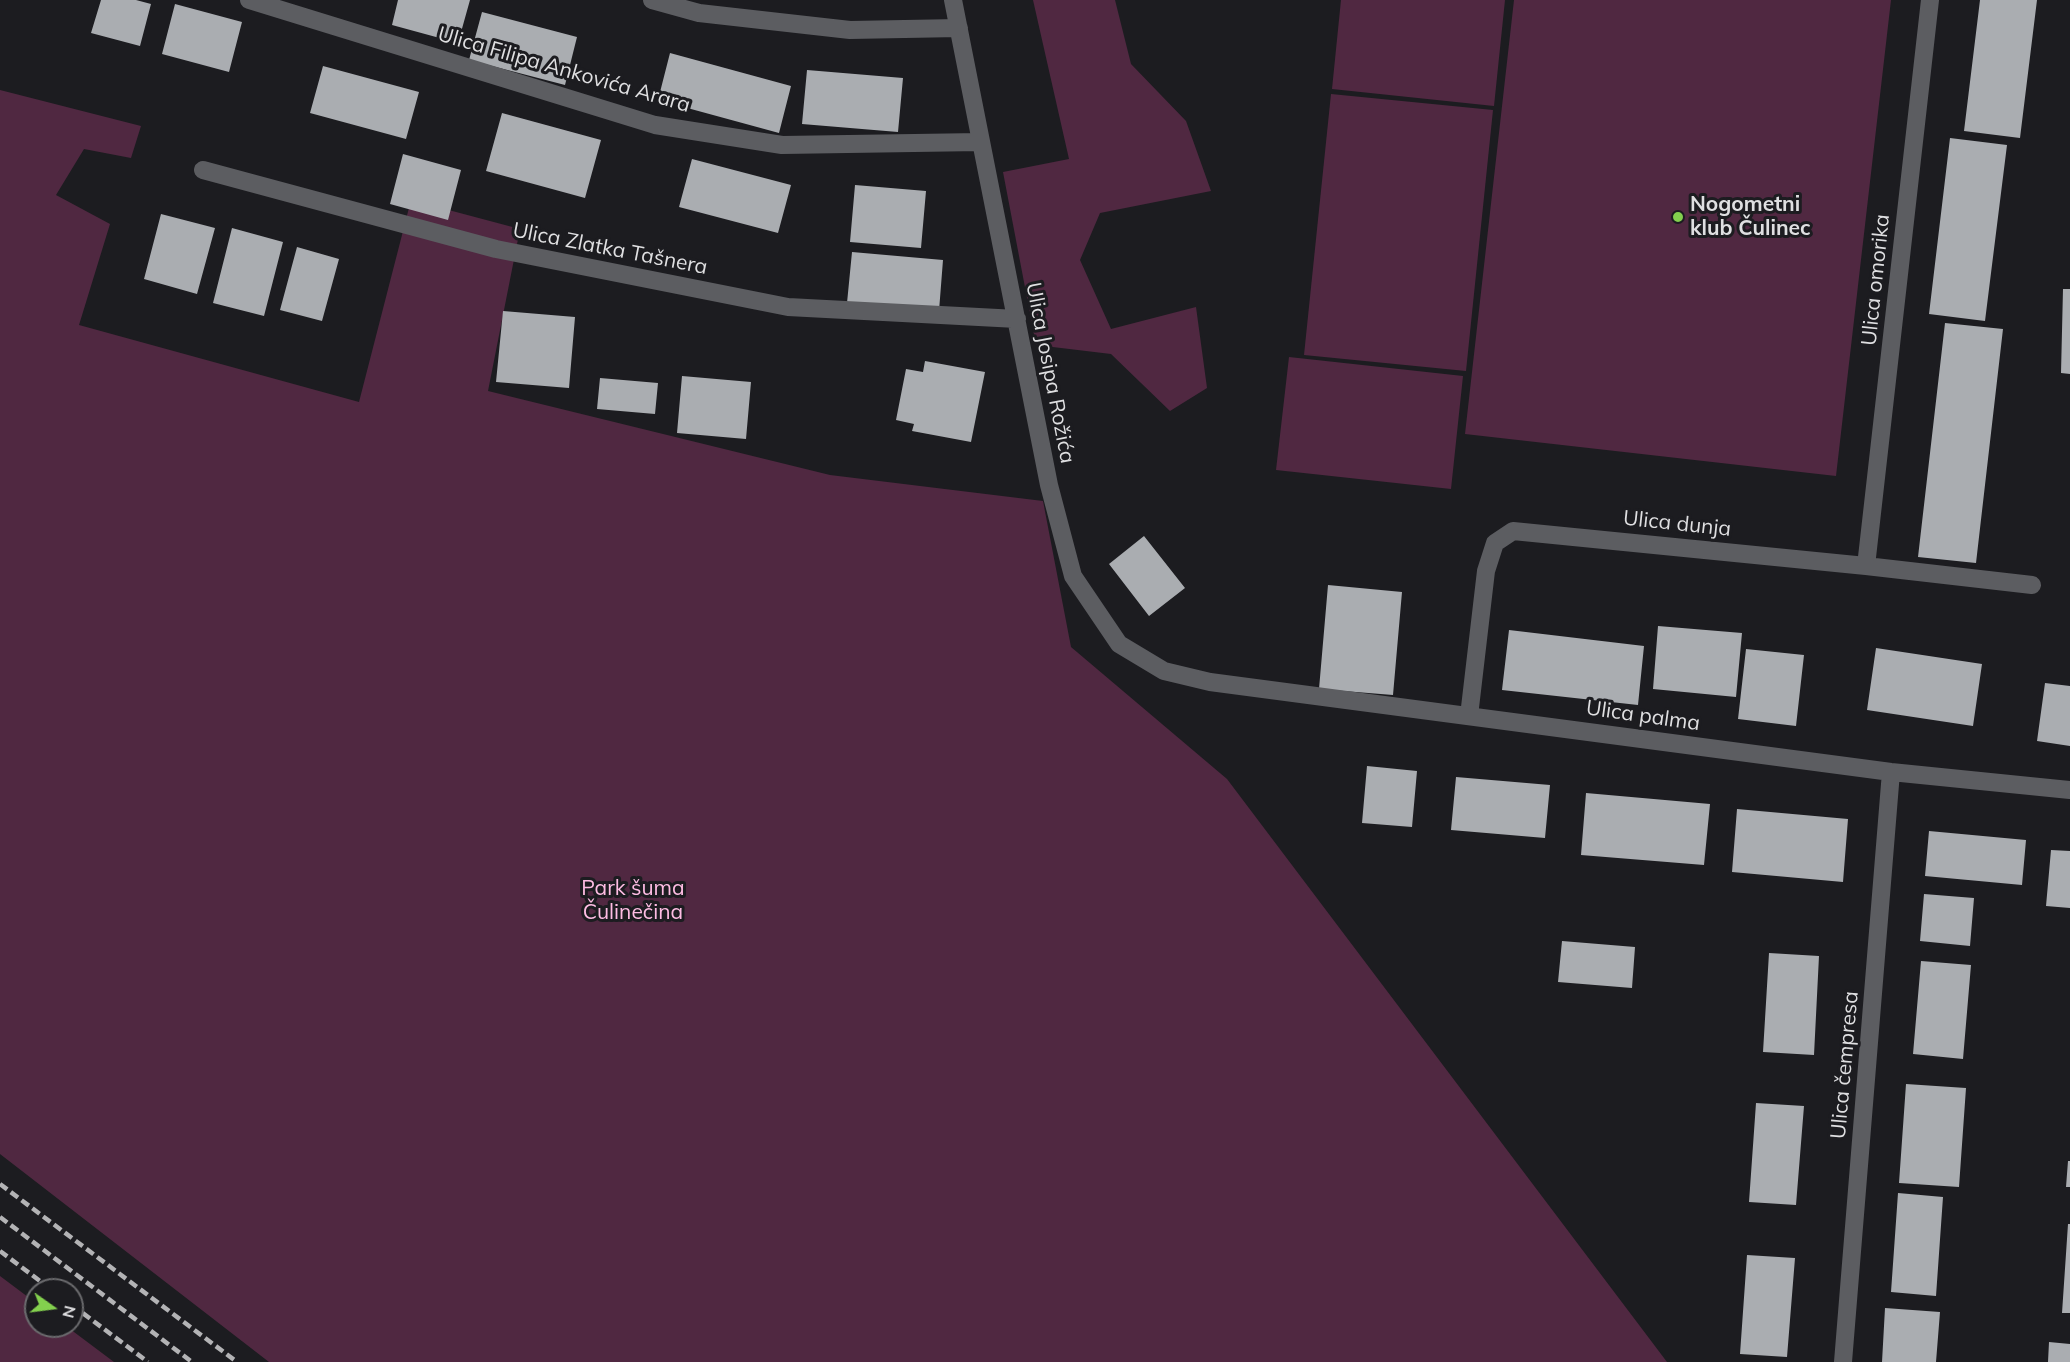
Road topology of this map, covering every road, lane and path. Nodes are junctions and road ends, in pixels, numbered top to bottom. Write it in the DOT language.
graph roads {
  1 [pos="249,0"];
  2 [pos="652,0"];
  3 [pos="953,0"];
  4 [pos="1930,0"];
  5 [pos="959,28"];
  6 [pos="980,142"];
  7 [pos="203,170"];
  8 [pos="1017,319"];
  9 [pos="1866,566"];
  10 [pos="2032,585"];
  11 [pos="1210,682"];
  12 [pos="1469,716"];
  13 [pos="1891,772"];
  14 [pos="2070,790"];
  15 [pos="1843,1362"];
  1 -- 6 [label="street, Ulica Filipa Ankovića Arara"];
  2 -- 5 [label="street"];
  3 -- 5 [label="street, Ulica Josipa Rožića"];
  4 -- 9 [label="street, Ulica omorika"];
  5 -- 6 [label="street, Ulica Josipa Rožića"];
  6 -- 8 [label="street, Ulica Josipa Rožića"];
  7 -- 8 [label="street, Ulica Zlatka Tašnera"];
  8 -- 11 [label="street, Ulica Josipa Rožića"];
  9 -- 10 [label="street, Ulica dunja"];
  9 -- 12 [label="street, Ulica dunja"];
  11 -- 12 [label="street, Ulica palma"];
  12 -- 13 [label="street, Ulica palma"];
  13 -- 14 [label="street, Ulica palma"];
  13 -- 15 [label="street, Ulica čempresa"];
}
